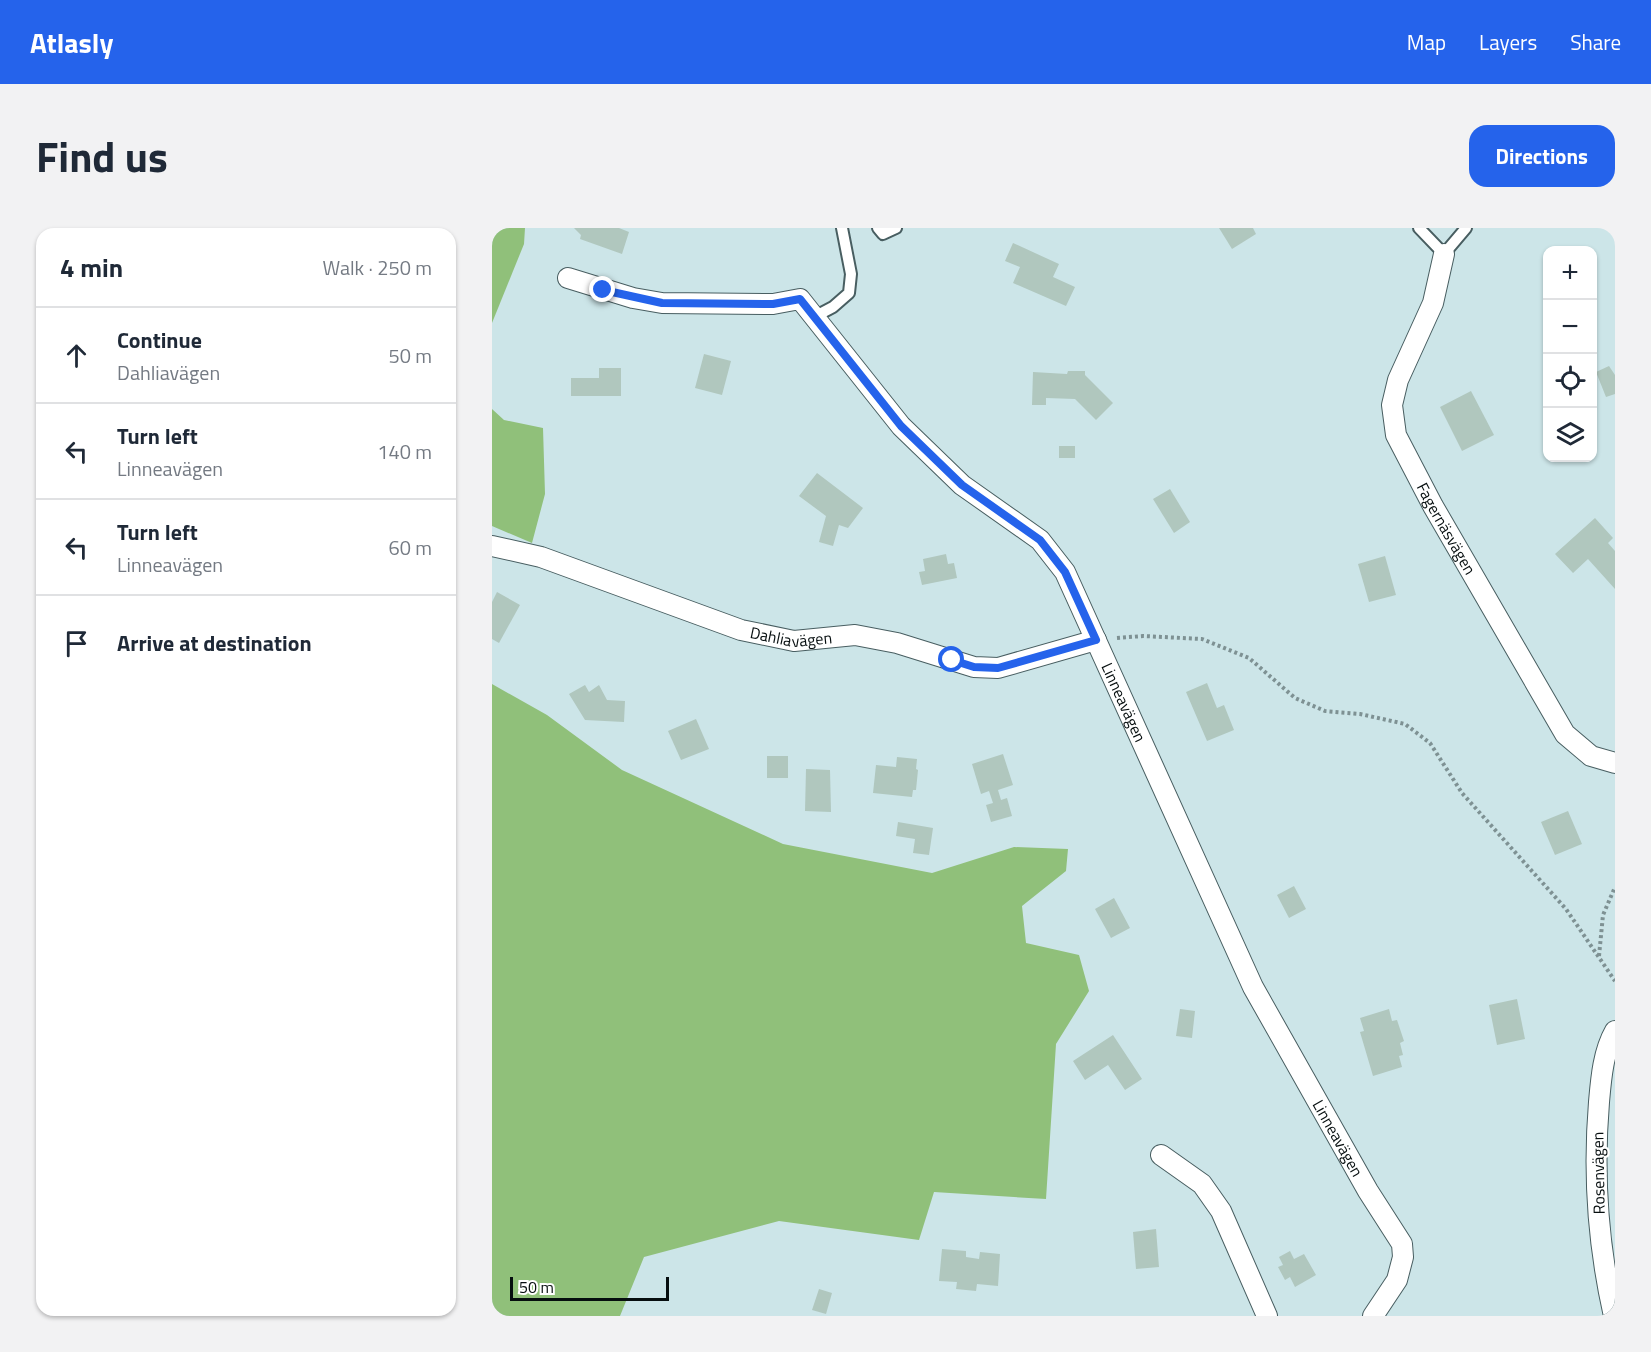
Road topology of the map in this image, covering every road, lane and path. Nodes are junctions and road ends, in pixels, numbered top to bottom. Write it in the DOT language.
graph roads {
  1 [pos="842,228"];
  2 [pos="878,228"];
  3 [pos="896,228"];
  4 [pos="1419,228"];
  5 [pos="1466,228"];
  6 [pos="1444,254"];
  7 [pos="568,278"];
  8 [pos="814,316"];
  9 [pos="492,546"];
  10 [pos="1096,640"];
  11 [pos="1615,763"];
  12 [pos="1615,887"];
  13 [pos="1599,957"];
  14 [pos="1615,981"];
  15 [pos="1615,1031"];
  16 [pos="1161,1155"];
  17 [pos="1267,1316"];
  18 [pos="1373,1316"];
  19 [pos="1614,1316"];
  1 -- 8 [label="lane"];
  2 -- 3 [label="lane"];
  4 -- 6 [label="lane"];
  5 -- 6 [label="lane"];
  6 -- 11 [label="street, Fagernäsvägen"];
  7 -- 8 [label="street, Linneavägen"];
  8 -- 10 [label="street, Linneavägen"];
  9 -- 10 [label="street, Dahliavägen"];
  10 -- 13 [label="path"];
  10 -- 18 [label="street, Linneavägen"];
  12 -- 13 [label="path"];
  13 -- 14 [label="path"];
  15 -- 19 [label="street, Rosenvägen"];
  16 -- 17 [label="street"];
}
